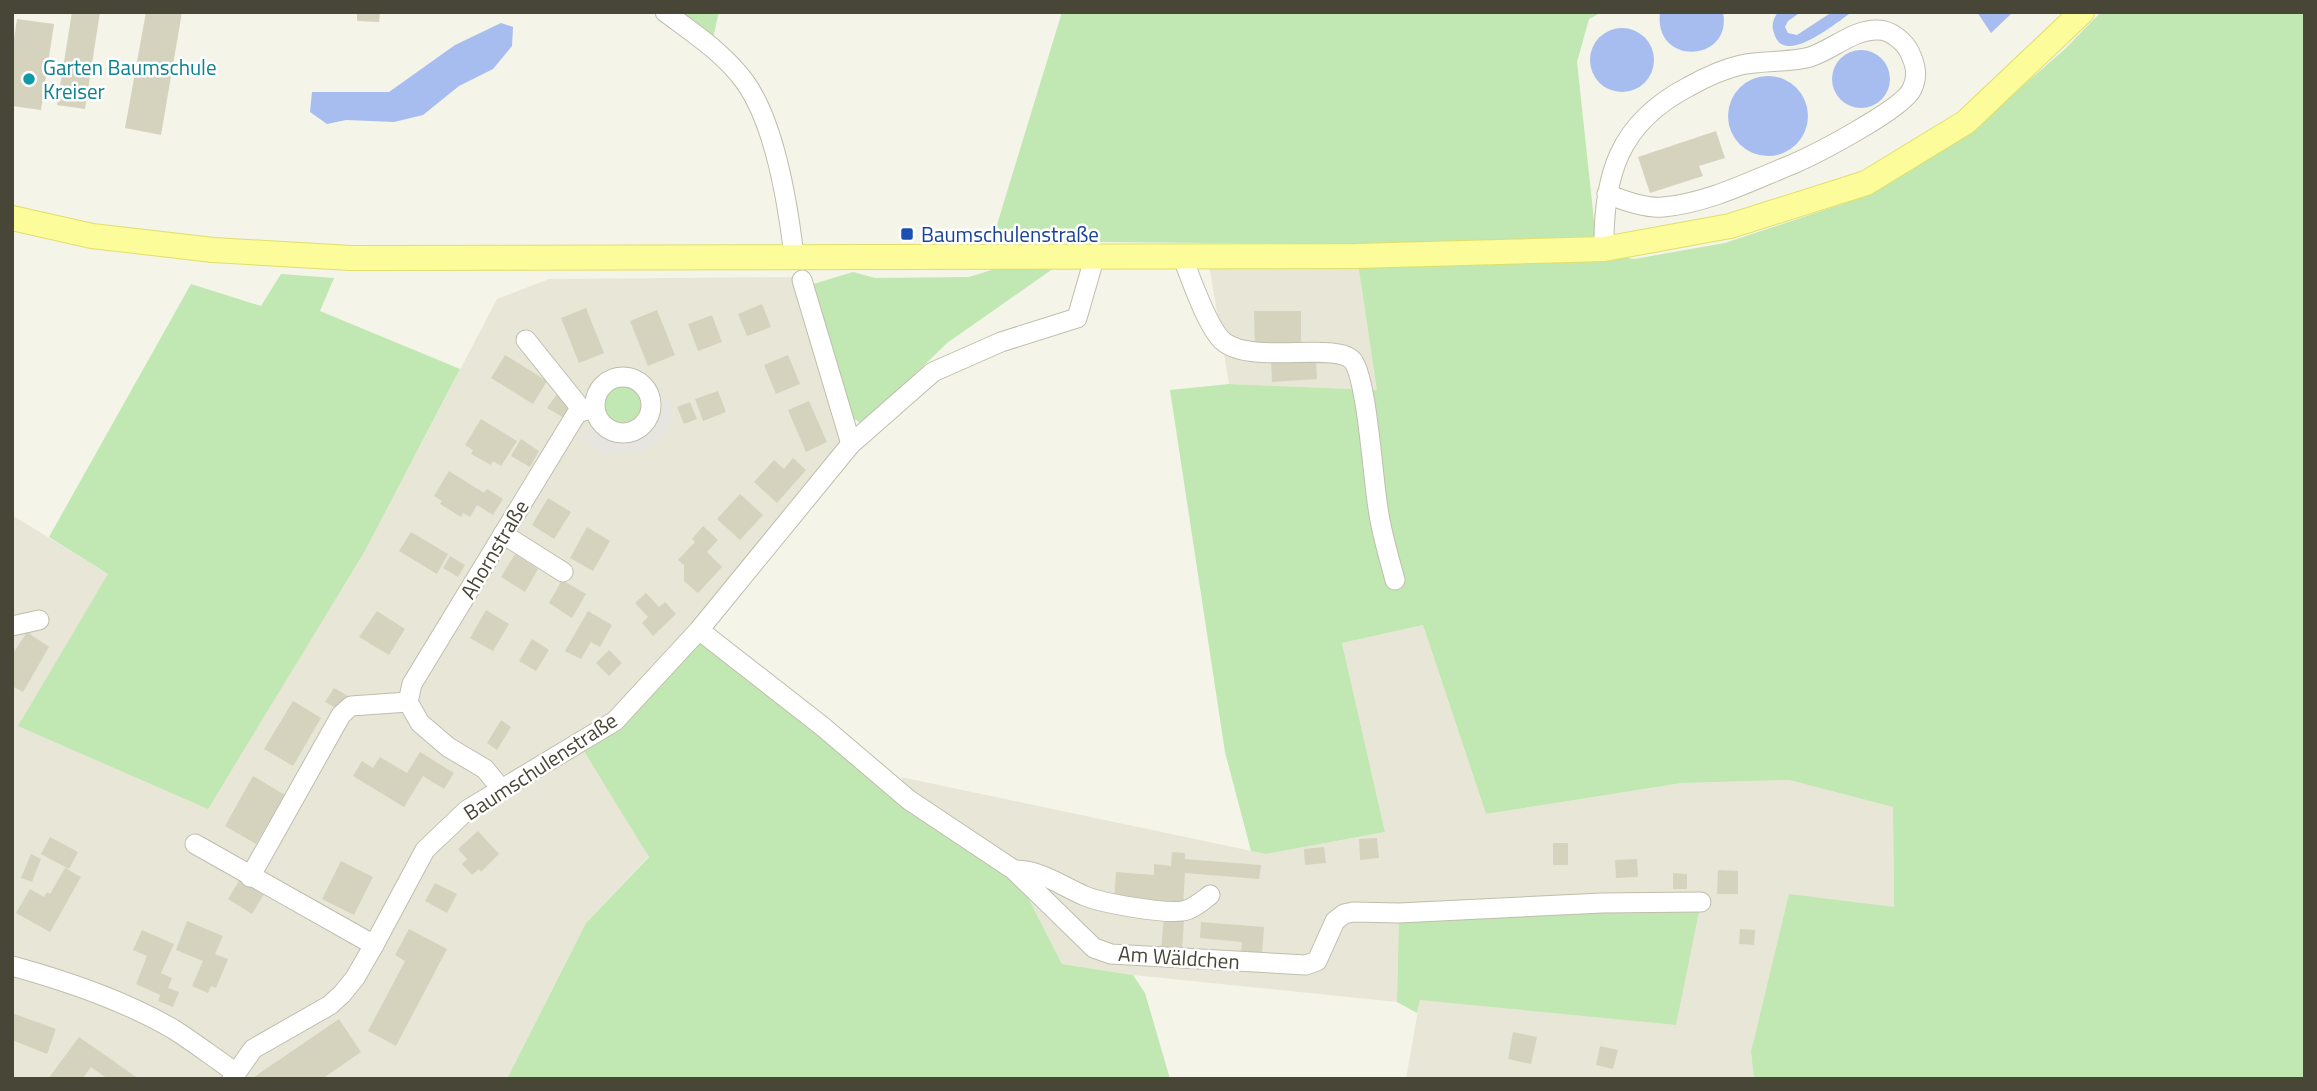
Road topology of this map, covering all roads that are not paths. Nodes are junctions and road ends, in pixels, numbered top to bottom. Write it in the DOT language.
graph roads {
  1 [pos="665,12"];
  2 [pos="2082,12"];
  3 [pos="1607,194"];
  4 [pos="12,218"];
  5 [pos="1604,249"];
  6 [pos="794,256"];
  7 [pos="1182,256"];
  8 [pos="1093,257"];
  9 [pos="802,279"];
  10 [pos="526,340"];
  11 [pos="851,444"];
  12 [pos="503,534"];
  13 [pos="563,572"];
  14 [pos="1395,580"];
  15 [pos="39,620"];
  16 [pos="12,626"];
  17 [pos="699,631"];
  18 [pos="408,702"];
  19 [pos="502,790"];
  20 [pos="195,844"];
  21 [pos="1014,870"];
  22 [pos="250,877"];
  23 [pos="1210,895"];
  24 [pos="1701,902"];
  25 [pos="374,945"];
  26 [pos="12,966"];
  27 [pos="233,1076"];
  1 -- 6 [label="street"];
  2 -- 5 [label="main road"];
  3 -- 3 [label="street"];
  3 -- 5 [label="street"];
  4 -- 6 [label="main road"];
  5 -- 7 [label="main road"];
  6 -- 8 [label="main road"];
  7 -- 8 [label="main road"];
  7 -- 14 [label="street"];
  8 -- 11 [label="street, Baumschulenstraße"];
  9 -- 11 [label="street"];
  10 -- 12 [label="street, Ahornstraße"];
  11 -- 17 [label="street, Baumschulenstraße"];
  12 -- 13 [label="street"];
  12 -- 18 [label="street, Ahornstraße"];
  15 -- 16 [label="street"];
  17 -- 19 [label="street, Baumschulenstraße"];
  17 -- 21 [label="street, Am Wäldchen"];
  18 -- 19 [label="street"];
  18 -- 22 [label="street"];
  19 -- 25 [label="street, Baumschulenstraße"];
  20 -- 22 [label="street"];
  21 -- 23 [label="street"];
  21 -- 24 [label="street, Am Wäldchen"];
  22 -- 25 [label="street"];
  25 -- 27 [label="street, Baumschulenstraße"];
  26 -- 27 [label="street"];
}
